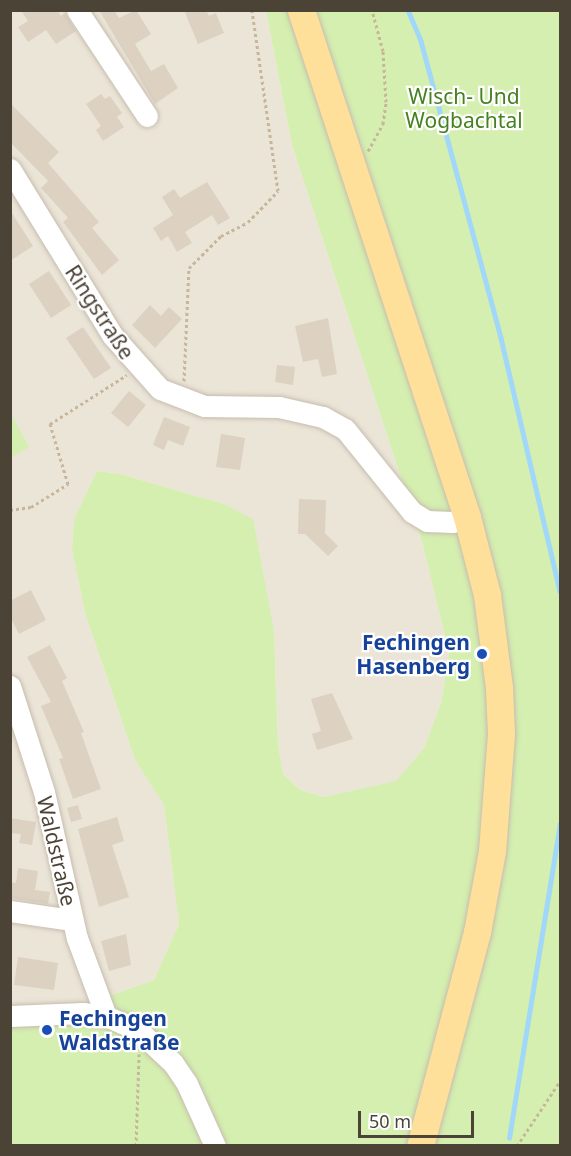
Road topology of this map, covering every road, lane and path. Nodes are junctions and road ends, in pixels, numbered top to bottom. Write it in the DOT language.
graph roads {
  1 [pos="77,10"];
  2 [pos="252,10"];
  3 [pos="301,10"];
  4 [pos="372,10"];
  5 [pos="147,116"];
  6 [pos="353,168"];
  7 [pos="10,169"];
  8 [pos="138,368"];
  9 [pos="183,400"];
  10 [pos="10,510"];
  11 [pos="467,517"];
  12 [pos="10,686"];
  13 [pos="10,911"];
  14 [pos="72,920"];
  15 [pos="10,1016"];
  16 [pos="106,1016"];
  17 [pos="139,1031"];
  18 [pos="561,1081"];
  19 [pos="136,1146"];
  20 [pos="215,1146"];
  21 [pos="420,1146"];
  22 [pos="517,1146"];
  1 -- 5 [label="street"];
  2 -- 9 [label="path"];
  3 -- 6 [label="main road"];
  4 -- 6 [label="path"];
  6 -- 11 [label="main road"];
  7 -- 8 [label="street, Ringstraße"];
  8 -- 9 [label="street, Ringstraße"];
  8 -- 10 [label="path"];
  9 -- 11 [label="street, Ringstraße"];
  11 -- 21 [label="main road"];
  12 -- 14 [label="street, Waldstraße"];
  13 -- 14 [label="street"];
  14 -- 16 [label="street, Waldstraße"];
  15 -- 16 [label="street"];
  16 -- 17 [label="street"];
  17 -- 19 [label="path"];
  17 -- 20 [label="street"];
  18 -- 22 [label="path"];
}
